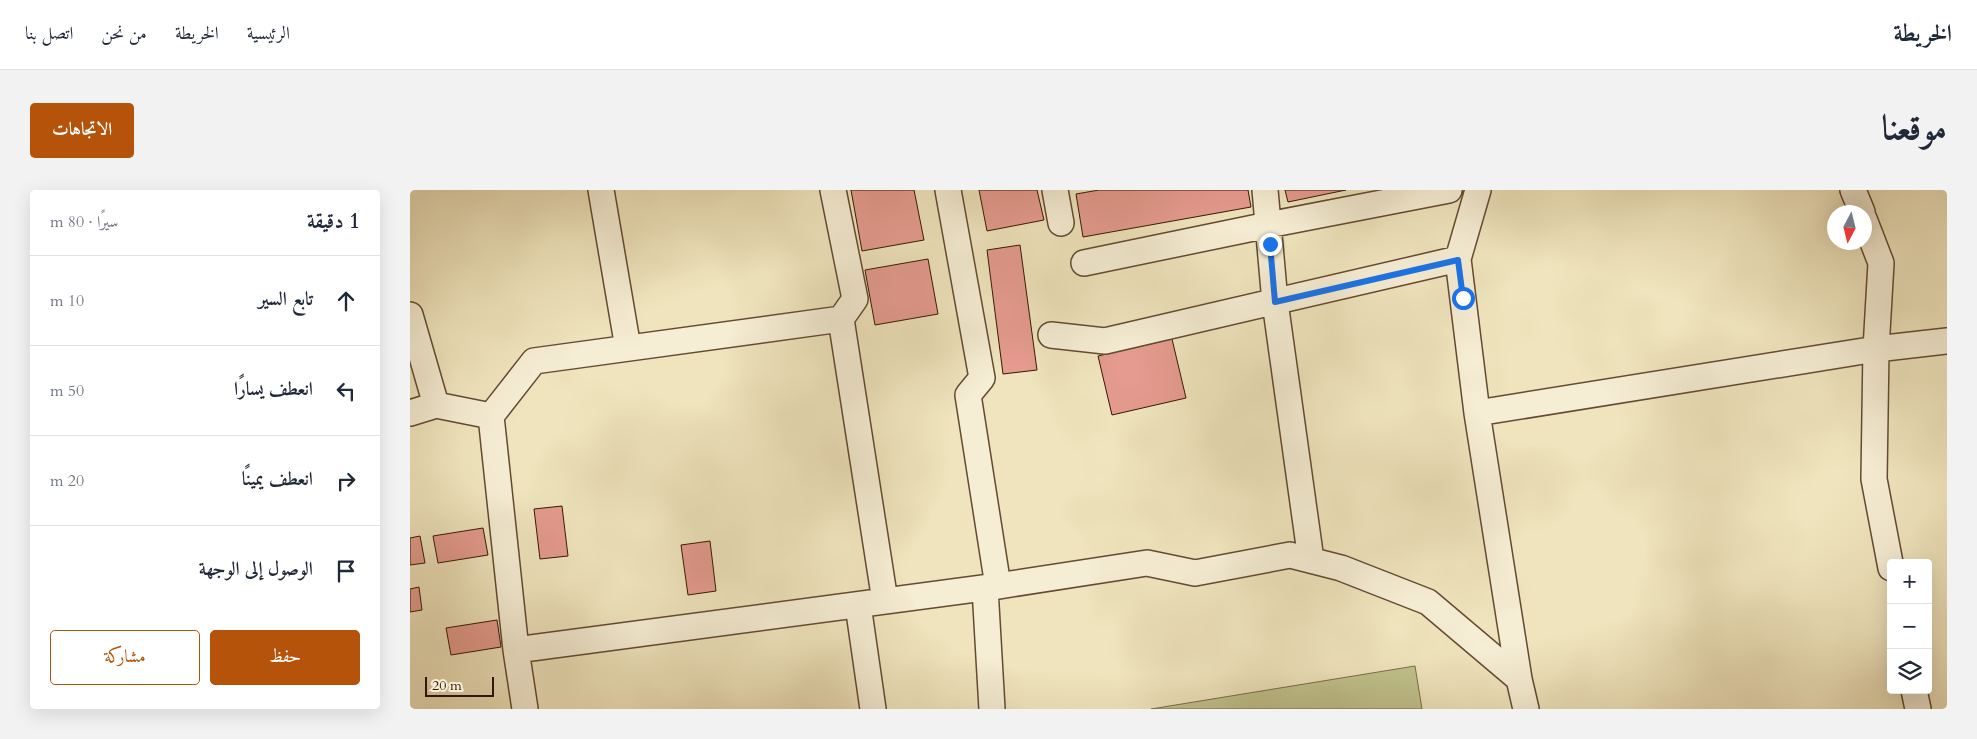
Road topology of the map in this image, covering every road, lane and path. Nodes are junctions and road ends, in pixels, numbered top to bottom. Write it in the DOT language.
graph roads {
  1 [pos="601,190"];
  2 [pos="833,190"];
  3 [pos="948,190"];
  4 [pos="1055,190"];
  5 [pos="1265,190"];
  6 [pos="1449,190"];
  7 [pos="1478,190"];
  8 [pos="1853,190"];
  9 [pos="1859,205"];
  10 [pos="1061,222"];
  11 [pos="1268,225"];
  12 [pos="1872,240"];
  13 [pos="1458,260"];
  14 [pos="1084,263"];
  15 [pos="1275,302"];
  16 [pos="410,314"];
  17 [pos="841,319"];
  18 [pos="1051,335"];
  19 [pos="1947,342"];
  20 [pos="628,348"];
  21 [pos="1876,349"];
  22 [pos="436,405"];
  23 [pos="410,413"];
  24 [pos="1477,413"];
  25 [pos="491,416"];
  26 [pos="1889,559"];
  27 [pos="1311,560"];
  28 [pos="992,587"];
  29 [pos="885,601"];
  30 [pos="858,605"];
  31 [pos="516,650"];
  32 [pos="1519,679"];
  33 [pos="1915,694"];
  34 [pos="525,709"];
  35 [pos="873,709"];
  36 [pos="992,709"];
  37 [pos="1526,709"];
  38 [pos="1918,709"];
  1 -- 20 [label="street"];
  2 -- 17 [label="street"];
  3 -- 28 [label="street"];
  4 -- 10 [label="street"];
  5 -- 11 [label="street"];
  6 -- 11 [label="street"];
  7 -- 13 [label="street"];
  8 -- 9 [label="street"];
  11 -- 14 [label="street"];
  11 -- 15 [label="street"];
  12 -- 21 [label="street"];
  13 -- 15 [label="street"];
  13 -- 24 [label="street"];
  15 -- 18 [label="street"];
  15 -- 27 [label="street"];
  16 -- 22 [label="street"];
  17 -- 20 [label="street"];
  17 -- 29 [label="street"];
  19 -- 21 [label="street"];
  20 -- 25 [label="street"];
  21 -- 24 [label="street"];
  21 -- 26 [label="street"];
  22 -- 23 [label="street"];
  22 -- 25 [label="street"];
  24 -- 32 [label="street"];
  25 -- 31 [label="street"];
  27 -- 28 [label="street"];
  27 -- 32 [label="street"];
  28 -- 29 [label="street"];
  28 -- 36 [label="street"];
  29 -- 30 [label="street"];
  30 -- 31 [label="street"];
  30 -- 35 [label="street"];
  31 -- 34 [label="street"];
  32 -- 37 [label="street"];
  33 -- 38 [label="street"];
}
